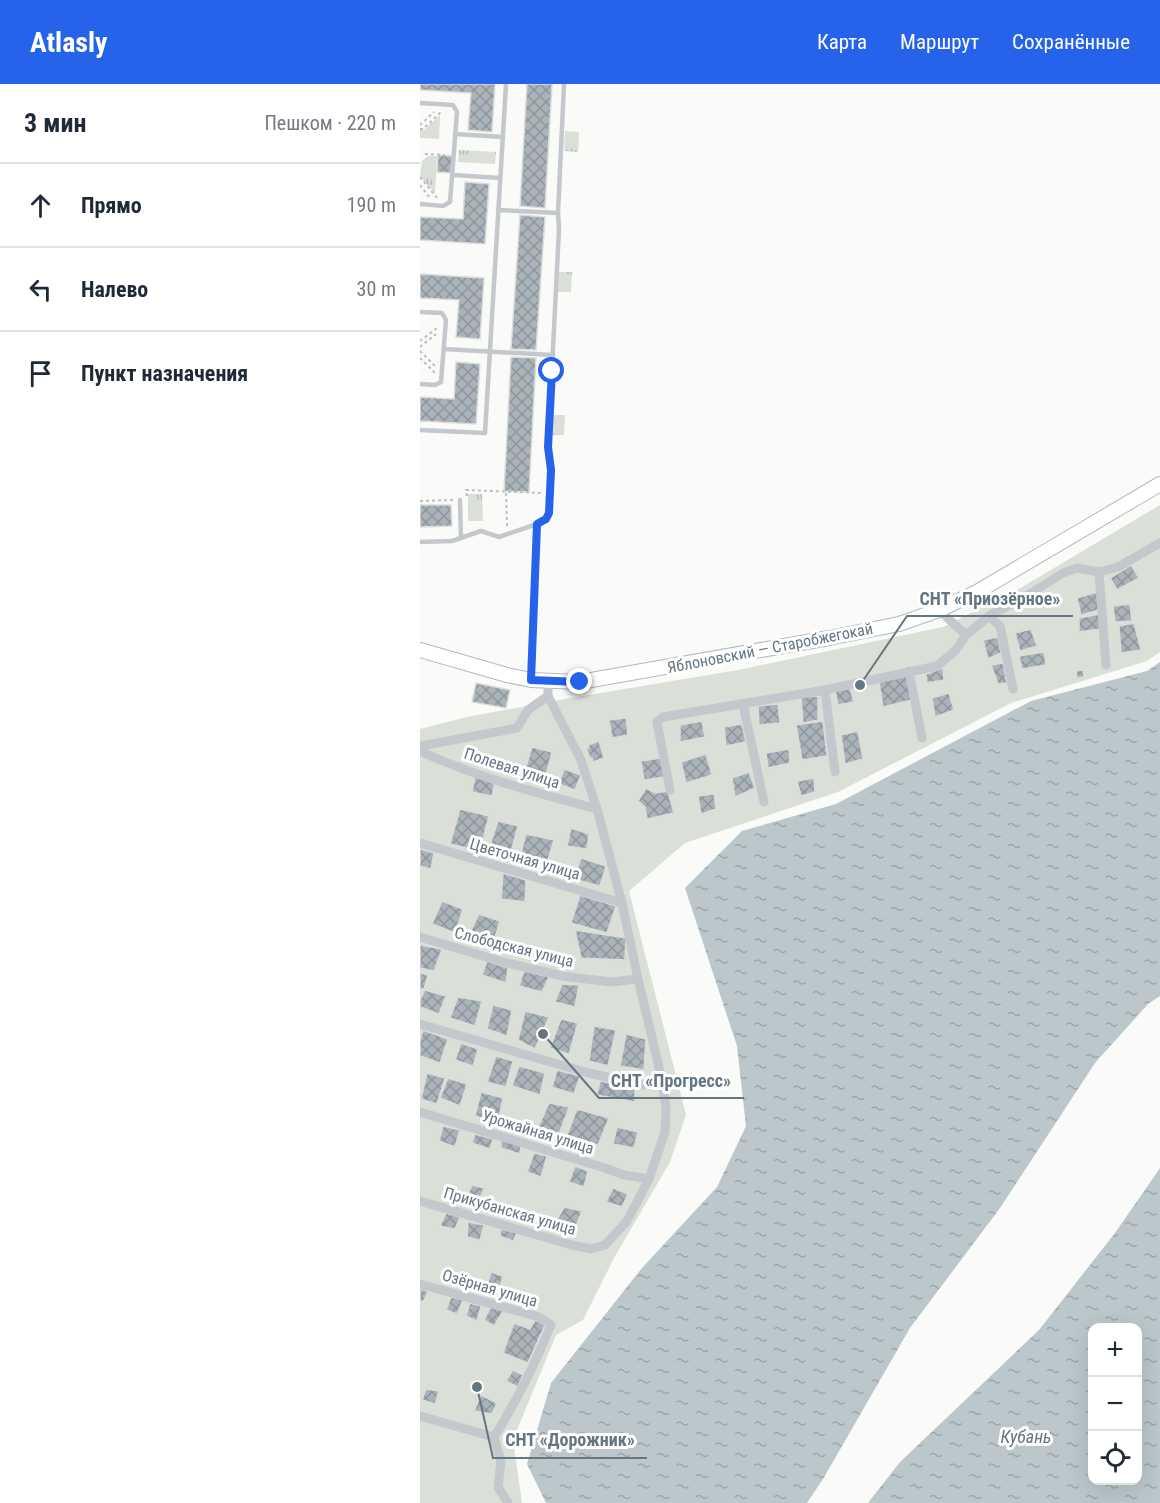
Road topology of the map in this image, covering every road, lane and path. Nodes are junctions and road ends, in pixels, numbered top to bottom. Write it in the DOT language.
graph roads {
  1 [pos="506,84"];
  2 [pos="564,84"];
  3 [pos="420,103"];
  4 [pos="436,110"];
  5 [pos="443,110"];
  6 [pos="420,127"];
  7 [pos="455,134"];
  8 [pos="503,137"];
  9 [pos="425,154"];
  10 [pos="454,155"];
  11 [pos="453,176"];
  12 [pos="420,177"];
  13 [pos="500,178"];
  14 [pos="420,185"];
  15 [pos="430,198"];
  16 [pos="436,198"];
  17 [pos="420,204"];
  18 [pos="498,210"];
  19 [pos="558,213"];
  20 [pos="420,312"];
  21 [pos="439,326"];
  22 [pos="438,332"];
  23 [pos="420,341"];
  24 [pos="420,349"];
  25 [pos="444,349"];
  26 [pos="490,351"];
  27 [pos="553,355"];
  28 [pos="420,358"];
  29 [pos="436,367"];
  30 [pos="436,374"];
  31 [pos="420,384"];
  32 [pos="420,430"];
  33 [pos="1160,484"];
  34 [pos="506,492"];
  35 [pos="550,494"];
  36 [pos="460,500"];
  37 [pos="420,501"];
  38 [pos="537,524"];
  39 [pos="507,535"];
  40 [pos="461,538"];
  41 [pos="420,542"];
  42 [pos="1160,543"];
  43 [pos="1099,572"];
  44 [pos="939,609"];
  45 [pos="989,616"];
  46 [pos="966,635"];
  47 [pos="420,650"];
  48 [pos="1106,665"];
  49 [pos="909,671"];
  50 [pos="531,680"];
  51 [pos="549,682"];
  52 [pos="1013,689"];
  53 [pos="825,690"];
  54 [pos="548,696"];
  55 [pos="743,704"];
  56 [pos="922,738"];
  57 [pos="420,746"];
  58 [pos="420,751"];
  59 [pos="836,772"];
  60 [pos="670,790"];
  61 [pos="764,802"];
  62 [pos="597,809"];
  63 [pos="420,843"];
  64 [pos="622,903"];
  65 [pos="420,937"];
  66 [pos="638,979"];
  67 [pos="420,1024"];
  68 [pos="662,1080"];
  69 [pos="420,1112"];
  70 [pos="649,1179"];
  71 [pos="420,1202"];
  72 [pos="420,1284"];
  73 [pos="420,1416"];
  74 [pos="495,1437"];
  75 [pos="508,1503"];
  1 -- 8 [label="lane"];
  2 -- 19 [label="lane"];
  3 -- 7 [label="lane"];
  4 -- 6 [label="path"];
  5 -- 6 [label="path"];
  7 -- 8 [label="lane"];
  7 -- 10 [label="lane"];
  8 -- 13 [label="lane"];
  9 -- 10 [label="path"];
  10 -- 11 [label="lane"];
  11 -- 13 [label="lane"];
  11 -- 17 [label="lane"];
  12 -- 16 [label="path"];
  13 -- 18 [label="lane"];
  14 -- 15 [label="path"];
  18 -- 19 [label="lane"];
  18 -- 26 [label="lane"];
  19 -- 27 [label="lane"];
  20 -- 25 [label="lane"];
  21 -- 23 [label="path"];
  22 -- 24 [label="path"];
  24 -- 29 [label="path"];
  25 -- 26 [label="lane"];
  25 -- 31 [label="lane"];
  26 -- 27 [label="lane"];
  26 -- 32 [label="lane"];
  27 -- 35 [label="lane"];
  28 -- 30 [label="path"];
  33 -- 44 [label="street, Яблоновский — Старобжегокай"];
  34 -- 35 [label="path"];
  34 -- 36 [label="path"];
  34 -- 39 [label="path"];
  35 -- 38 [label="lane"];
  36 -- 37 [label="path"];
  36 -- 40 [label="lane"];
  38 -- 39 [label="lane"];
  38 -- 50 [label="lane"];
  39 -- 40 [label="lane"];
  40 -- 41 [label="lane"];
  42 -- 43 [label="street"];
  43 -- 45 [label="street"];
  43 -- 48 [label="street"];
  44 -- 46 [label="street"];
  44 -- 51 [label="street, Яблоновский — Старобжегокай"];
  45 -- 46 [label="street"];
  45 -- 52 [label="street"];
  46 -- 49 [label="street"];
  47 -- 50 [label="street, Яблоновский — Старобжегокай"];
  49 -- 53 [label="street"];
  49 -- 56 [label="street"];
  50 -- 51 [label="street, Яблоновский — Старобжегокай"];
  51 -- 54 [label="street"];
  53 -- 55 [label="street"];
  53 -- 59 [label="street"];
  54 -- 57 [label="street"];
  54 -- 62 [label="street"];
  55 -- 60 [label="street"];
  55 -- 61 [label="street"];
  58 -- 62 [label="street, Полевая улица"];
  62 -- 64 [label="street"];
  63 -- 64 [label="street, Цветочная улица"];
  64 -- 66 [label="street"];
  65 -- 66 [label="street, Слободская улица"];
  66 -- 68 [label="street"];
  67 -- 68 [label="street"];
  68 -- 70 [label="street"];
  69 -- 70 [label="street, Урожайная улица"];
  70 -- 71 [label="street, Прикубанская улица"];
  72 -- 74 [label="street, Озёрная улица"];
  73 -- 74 [label="street"];
  74 -- 75 [label="street"];
}
